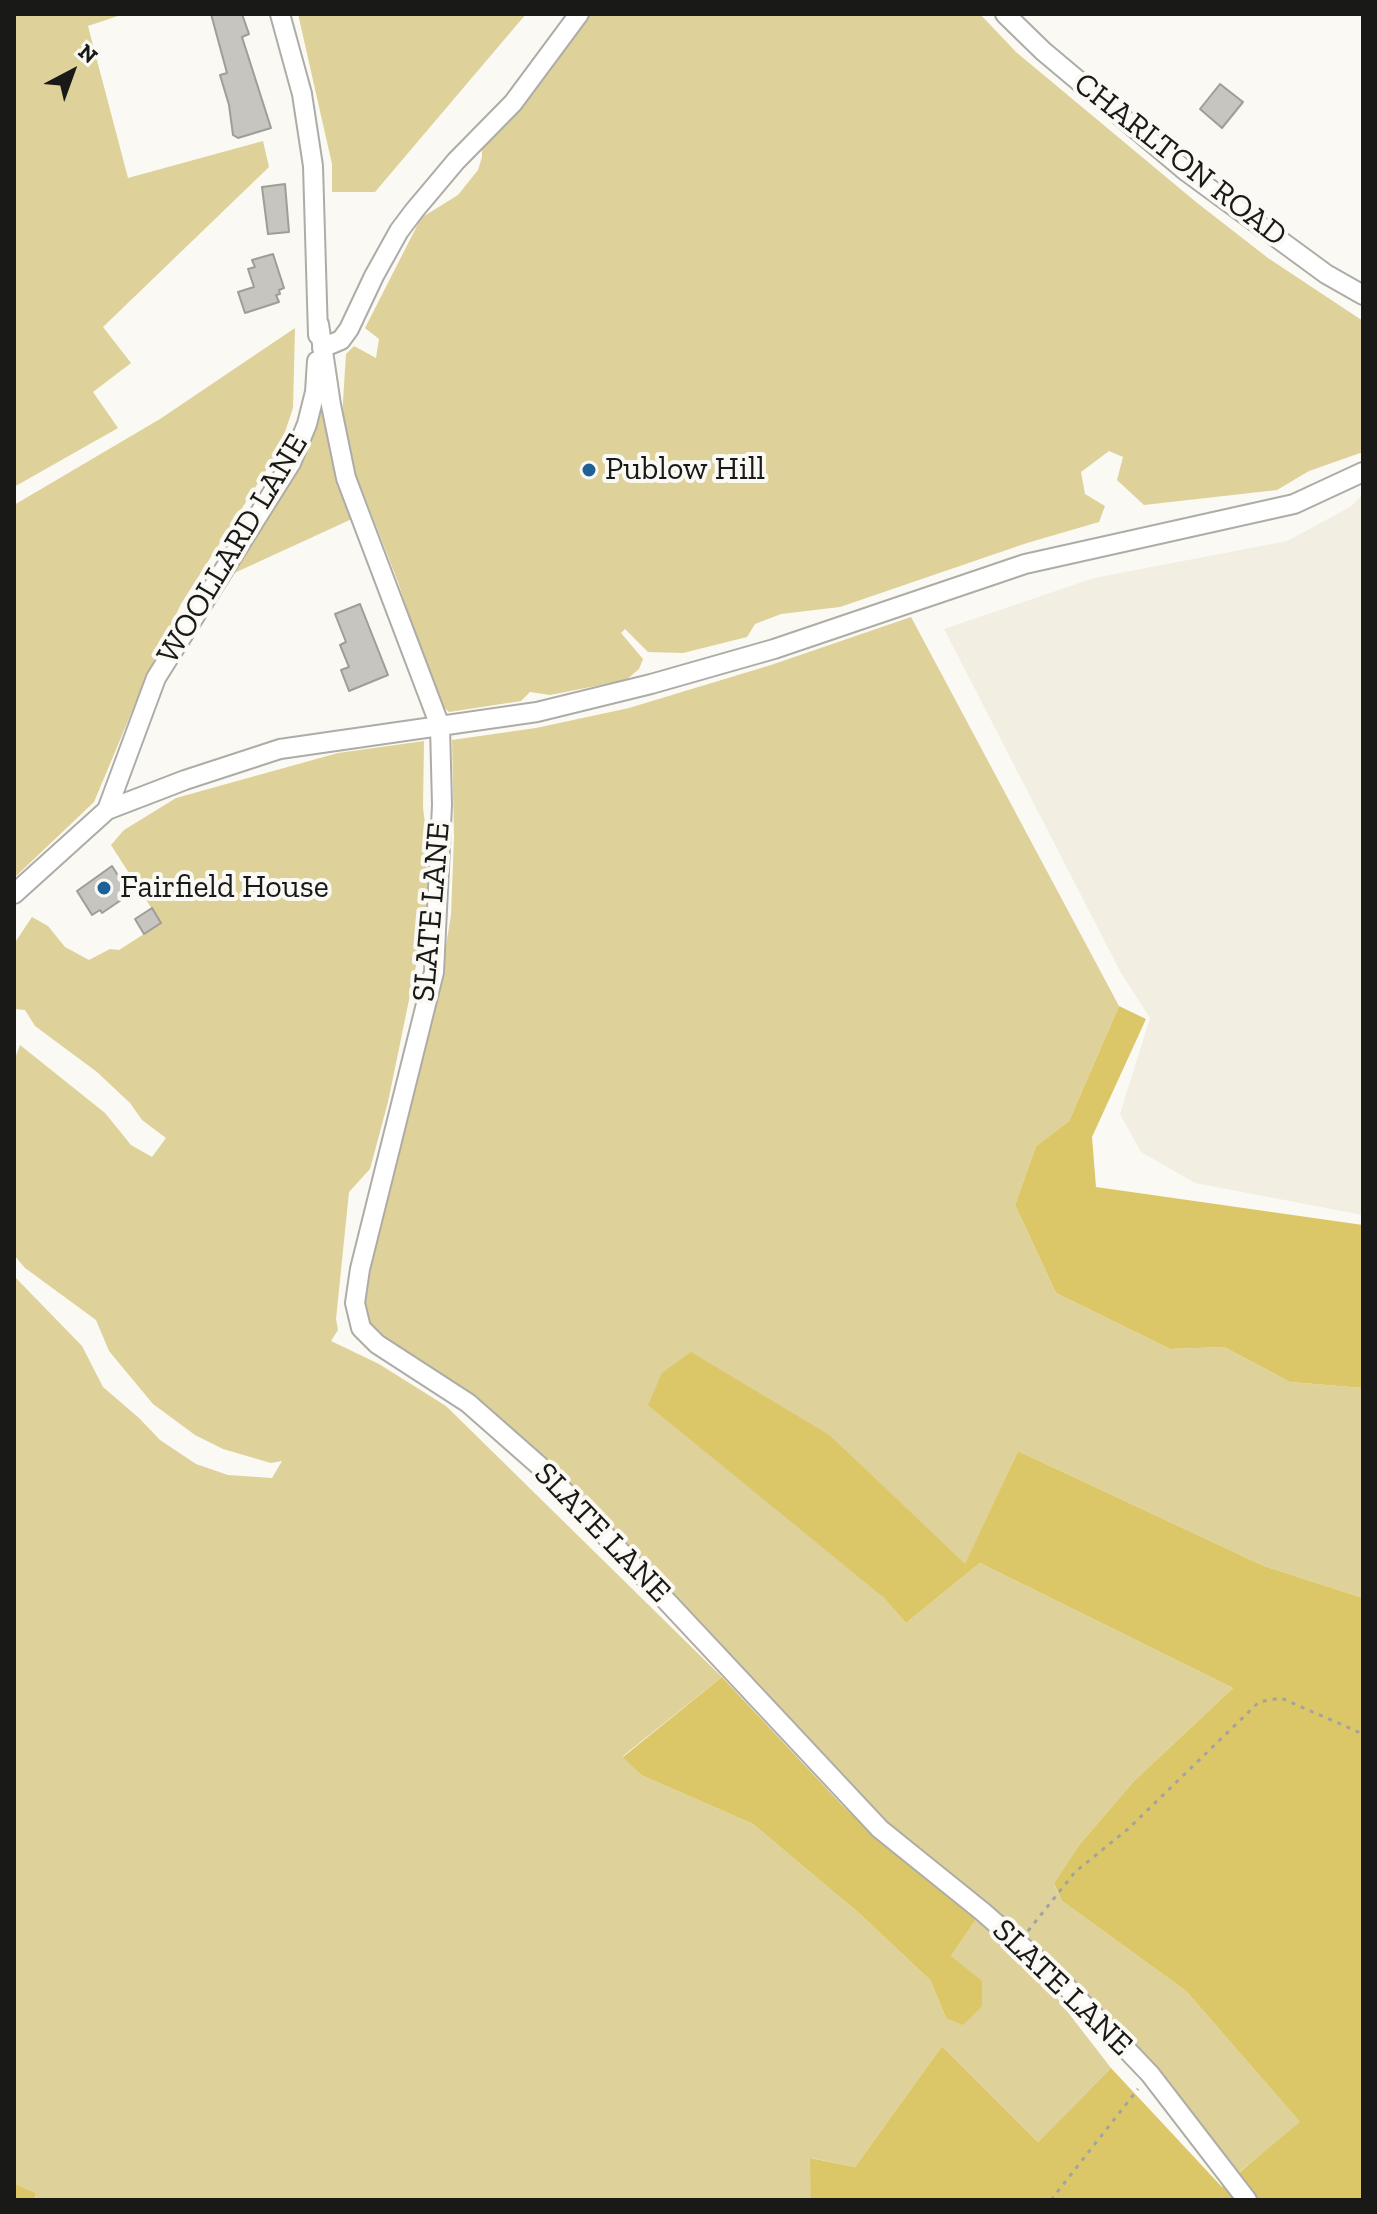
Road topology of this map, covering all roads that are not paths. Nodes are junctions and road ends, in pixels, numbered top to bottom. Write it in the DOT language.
graph roads {
  1 [pos="280,14"];
  2 [pos="579,14"];
  3 [pos="1005,14"];
  4 [pos="1363,295"];
  5 [pos="319,324"];
  6 [pos="322,348"];
  7 [pos="1363,472"];
  8 [pos="440,726"];
  9 [pos="107,810"];
  10 [pos="14,894"];
  11 [pos="1247,2200"];
  1 -- 5 [label="street, WOOLLARD LANE"];
  2 -- 6 [label="street"];
  3 -- 4 [label="street, CHARLTON ROAD"];
  5 -- 6 [label="street"];
  5 -- 9 [label="street, WOOLLARD LANE"];
  6 -- 8 [label="street"];
  7 -- 8 [label="street"];
  8 -- 9 [label="street"];
  8 -- 11 [label="street, SLATE LANE"];
  9 -- 10 [label="street, WOOLLARD LANE"];
}
